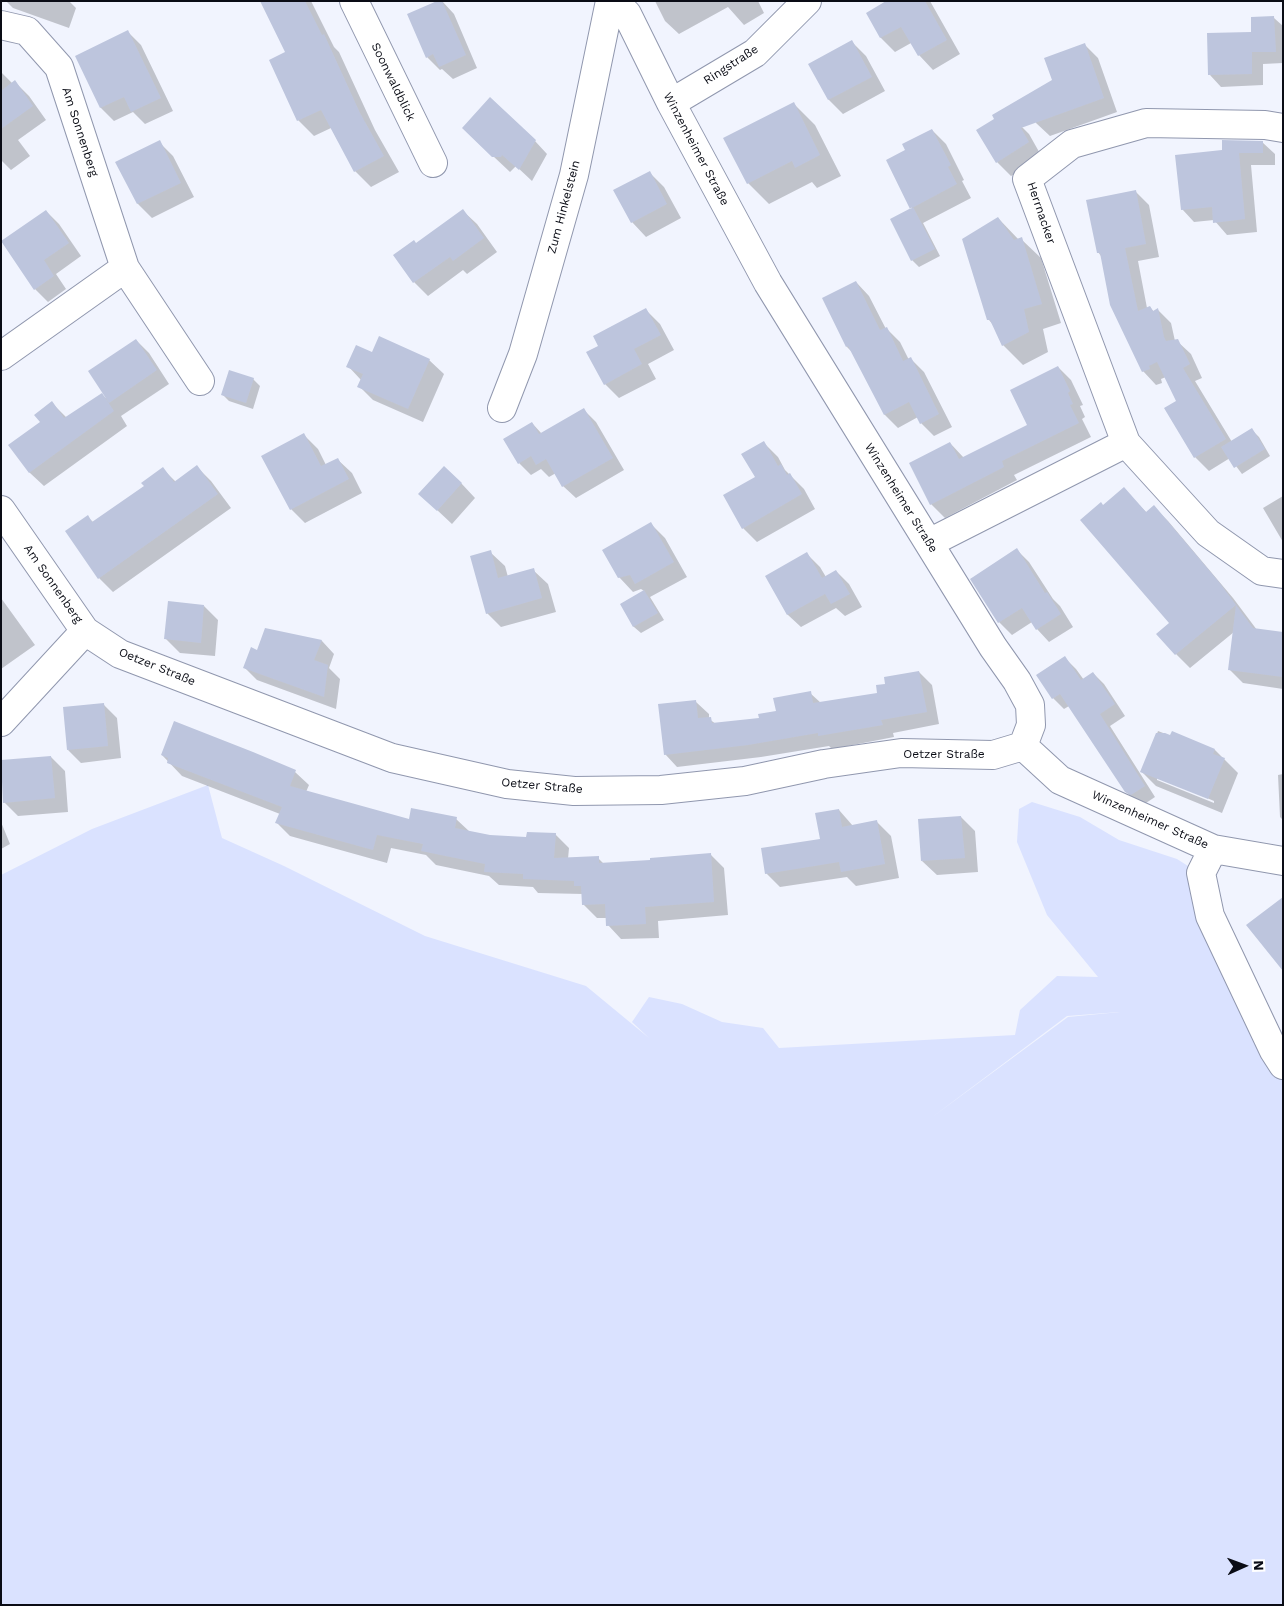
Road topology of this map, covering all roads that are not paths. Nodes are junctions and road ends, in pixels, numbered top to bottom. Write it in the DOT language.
graph roads {
  1 [pos="354,1"];
  2 [pos="610,1"];
  3 [pos="614,1"];
  4 [pos="807,1"];
  5 [pos="1,25"];
  6 [pos="671,102"];
  7 [pos="1283,128"];
  8 [pos="433,163"];
  9 [pos="125,268"];
  10 [pos="1,356"];
  11 [pos="200,381"];
  12 [pos="502,408"];
  13 [pos="1126,443"];
  14 [pos="1,510"];
  15 [pos="929,543"];
  16 [pos="1283,574"];
  17 [pos="86,631"];
  18 [pos="1,722"];
  19 [pos="1023,746"];
  20 [pos="1213,849"];
  21 [pos="1283,861"];
  22 [pos="1283,1065"];
  1 -- 8 [label="street, Soonwaldblick"];
  2 -- 12 [label="street, Zum Hinkelstein"];
  3 -- 6 [label="street, Winzenheimer Straße"];
  4 -- 6 [label="street, Ringstraße"];
  5 -- 9 [label="street, Am Sonnenberg"];
  6 -- 15 [label="street, Winzenheimer Straße"];
  7 -- 13 [label="street, Herrnacker"];
  9 -- 10 [label="street"];
  9 -- 11 [label="street, Am Sonnenberg"];
  13 -- 15 [label="street"];
  13 -- 16 [label="street, Herrnacker"];
  14 -- 17 [label="street, Am Sonnenberg"];
  15 -- 19 [label="street, Winzenheimer Straße"];
  17 -- 18 [label="street, Am Sonnenberg"];
  17 -- 19 [label="street, Oetzer Straße"];
  19 -- 20 [label="street, Winzenheimer Straße"];
  20 -- 21 [label="street, Winzenheimer Straße"];
  20 -- 22 [label="street"];
}
